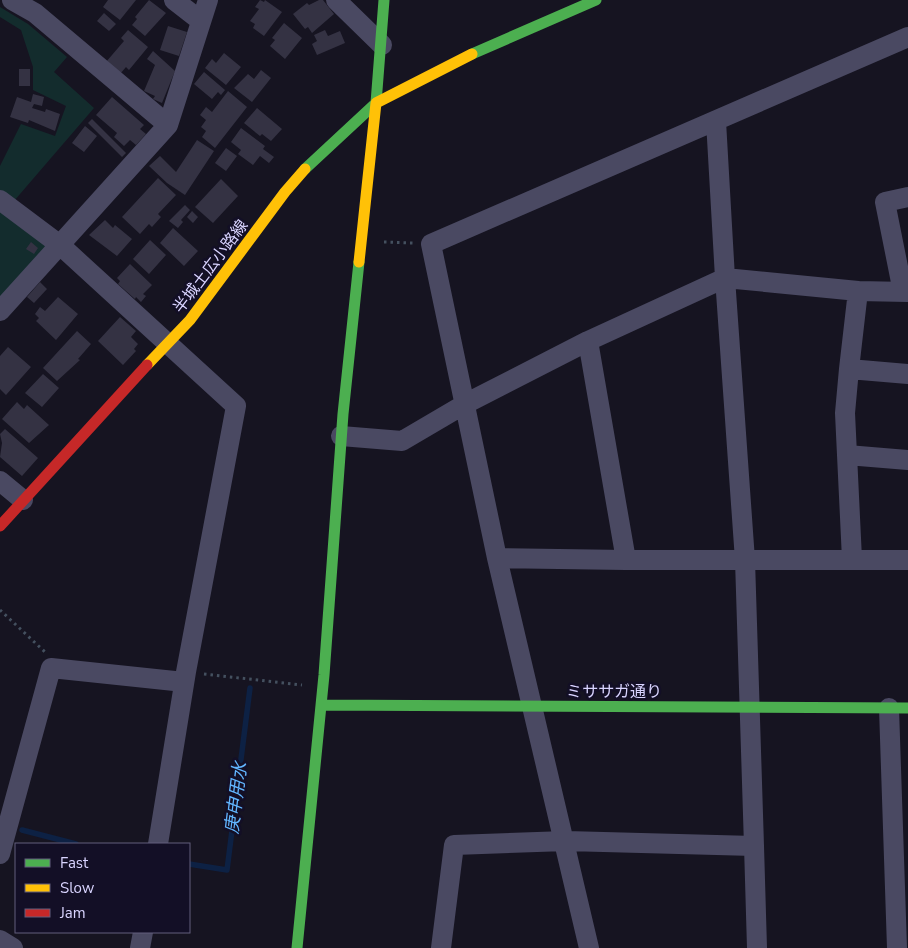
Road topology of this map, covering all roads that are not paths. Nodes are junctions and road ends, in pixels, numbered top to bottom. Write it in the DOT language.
graph roads {
  1 [pos="12,0"];
  2 [pos="174,0"];
  3 [pos="208,0"];
  4 [pos="336,0"];
  5 [pos="384,0"];
  6 [pos="596,0"];
  7 [pos="40,7"];
  8 [pos="201,22"];
  9 [pos="908,37"];
  10 [pos="382,45"];
  11 [pos="376,102"];
  12 [pos="716,121"];
  13 [pos="168,125"];
  14 [pos="908,197"];
  15 [pos="0,200"];
  16 [pos="60,245"];
  17 [pos="725,278"];
  18 [pos="858,291"];
  19 [pos="906,292"];
  20 [pos="0,311"];
  21 [pos="588,341"];
  22 [pos="167,344"];
  23 [pos="849,368"];
  24 [pos="908,374"];
  25 [pos="465,404"];
  26 [pos="341,436"];
  27 [pos="847,455"];
  28 [pos="908,460"];
  29 [pos="0,481"];
  30 [pos="23,500"];
  31 [pos="0,526"];
  32 [pos="498,558"];
  33 [pos="852,559"];
  34 [pos="626,560"];
  35 [pos="744,560"];
  36 [pos="908,560"];
  37 [pos="184,682"];
  38 [pos="321,705"];
  39 [pos="532,707"];
  40 [pos="751,708"];
  41 [pos="898,708"];
  42 [pos="566,841"];
  43 [pos="158,843"];
  44 [pos="754,846"];
  45 [pos="0,854"];
  46 [pos="143,933"];
  47 [pos="0,940"];
  48 [pos="13,948"];
  49 [pos="140,948"];
  50 [pos="297,948"];
  51 [pos="441,948"];
  52 [pos="590,948"];
  53 [pos="757,948"];
  54 [pos="896,948"];
  1 -- 7 [label="street"];
  2 -- 8 [label="street"];
  3 -- 8 [label="street"];
  4 -- 10 [label="street"];
  5 -- 10 [label="street"];
  6 -- 11 [label="street, 半城土広小路線"];
  7 -- 13 [label="street"];
  8 -- 13 [label="street"];
  9 -- 12 [label="street"];
  10 -- 11 [label="street"];
  11 -- 22 [label="street, 半城土広小路線"];
  11 -- 26 [label="street"];
  12 -- 17 [label="street"];
  12 -- 25 [label="street"];
  13 -- 16 [label="street"];
  14 -- 19 [label="street"];
  15 -- 16 [label="street"];
  16 -- 20 [label="street"];
  16 -- 22 [label="street"];
  17 -- 18 [label="street"];
  17 -- 21 [label="street"];
  17 -- 35 [label="street"];
  18 -- 19 [label="street"];
  18 -- 23 [label="street"];
  21 -- 25 [label="street"];
  21 -- 34 [label="street"];
  22 -- 30 [label="street, 半城土広小路線"];
  22 -- 37 [label="street"];
  23 -- 24 [label="street"];
  23 -- 27 [label="street"];
  25 -- 26 [label="street"];
  25 -- 32 [label="street"];
  26 -- 38 [label="street"];
  27 -- 28 [label="street"];
  27 -- 33 [label="street"];
  29 -- 30 [label="street"];
  30 -- 31 [label="street, 半城土広小路線"];
  32 -- 34 [label="street"];
  32 -- 39 [label="street"];
  33 -- 35 [label="street"];
  33 -- 36 [label="street"];
  34 -- 35 [label="street"];
  35 -- 40 [label="street"];
  37 -- 43 [label="street"];
  37 -- 45 [label="street"];
  38 -- 39 [label="street, ミササガ通り"];
  38 -- 50 [label="street"];
  39 -- 40 [label="street, ミササガ通り"];
  39 -- 42 [label="street"];
  40 -- 41 [label="street, ミササガ通り"];
  40 -- 44 [label="street"];
  41 -- 54 [label="street"];
  42 -- 44 [label="street"];
  42 -- 51 [label="street"];
  42 -- 52 [label="street"];
  44 -- 53 [label="street"];
  46 -- 49 [label="street"];
  47 -- 48 [label="street"];
}
